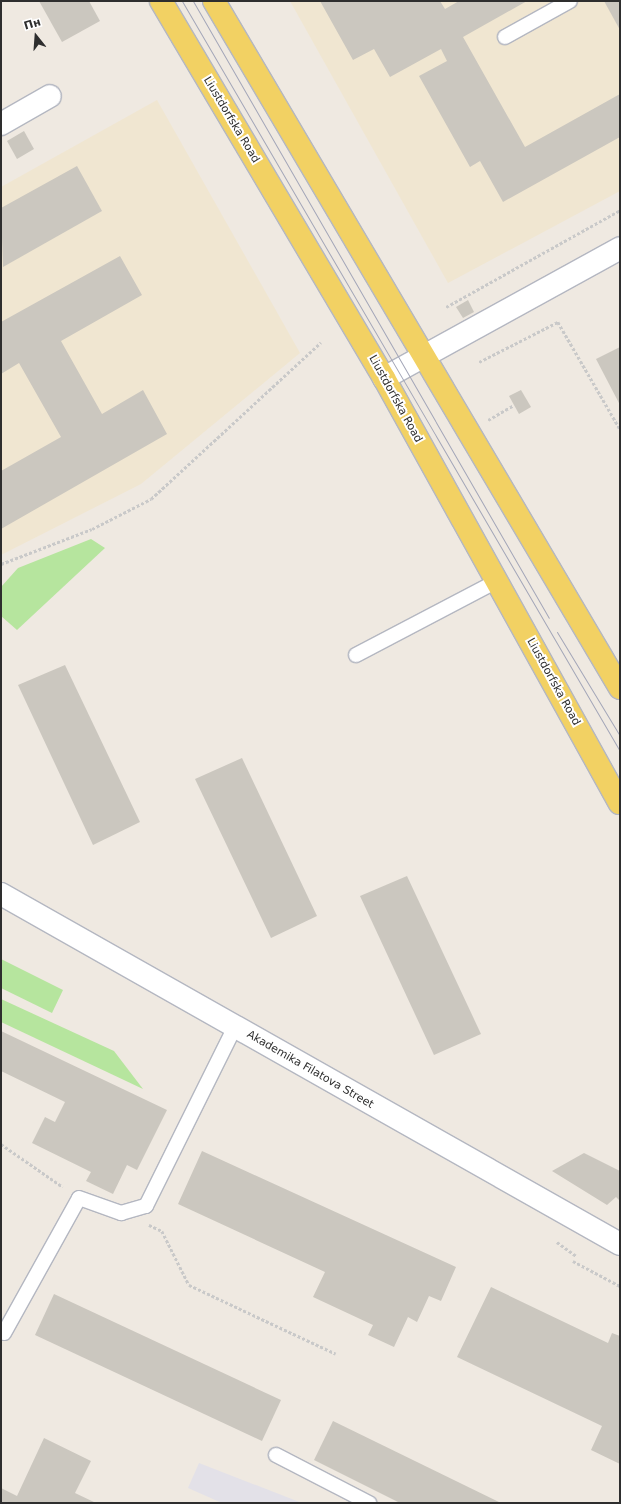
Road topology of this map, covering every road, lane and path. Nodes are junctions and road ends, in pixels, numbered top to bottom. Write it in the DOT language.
graph roads {
  1 [pos="161,1"];
  2 [pos="214,1"];
  3 [pos="570,1"];
  4 [pos="505,37"];
  5 [pos="50,96"];
  6 [pos="1,124"];
  7 [pos="620,210"];
  8 [pos="620,248"];
  9 [pos="446,307"];
  10 [pos="321,342"];
  11 [pos="421,355"];
  12 [pos="478,362"];
  13 [pos="384,378"];
  14 [pos="514,405"];
  15 [pos="487,420"];
  16 [pos="620,429"];
  17 [pos="1,564"];
  18 [pos="497,582"];
  19 [pos="356,655"];
  20 [pos="620,688"];
  21 [pos="620,803"];
  22 [pos="1,894"];
  23 [pos="235,1027"];
  24 [pos="1,1144"];
  25 [pos="79,1198"];
  26 [pos="121,1213"];
  27 [pos="557,1242"];
  28 [pos="620,1244"];
  29 [pos="576,1256"];
  30 [pos="573,1261"];
  31 [pos="620,1286"];
  32 [pos="4,1333"];
  33 [pos="336,1354"];
  34 [pos="276,1455"];
  35 [pos="369,1503"];
  1 -- 13 [label="main road, Liustdorfska Road"];
  2 -- 11 [label="main road"];
  3 -- 4 [label="lane"];
  5 -- 6 [label="main road"];
  7 -- 9 [label="path"];
  8 -- 11 [label="main road"];
  10 -- 17 [label="path"];
  11 -- 13 [label="main road"];
  11 -- 20 [label="main road"];
  12 -- 16 [label="path"];
  13 -- 18 [label="main road, Liustdorfska Road"];
  14 -- 15 [label="path"];
  18 -- 19 [label="lane"];
  18 -- 21 [label="main road, Liustdorfska Road"];
  22 -- 23 [label="main road, Akademika Filatova Street"];
  23 -- 26 [label="lane"];
  23 -- 28 [label="main road, Akademika Filatova Street"];
  24 -- 25 [label="path"];
  25 -- 26 [label="lane"];
  25 -- 32 [label="lane"];
  26 -- 33 [label="path"];
  27 -- 29 [label="path"];
  30 -- 31 [label="path"];
  34 -- 35 [label="lane"];
}
